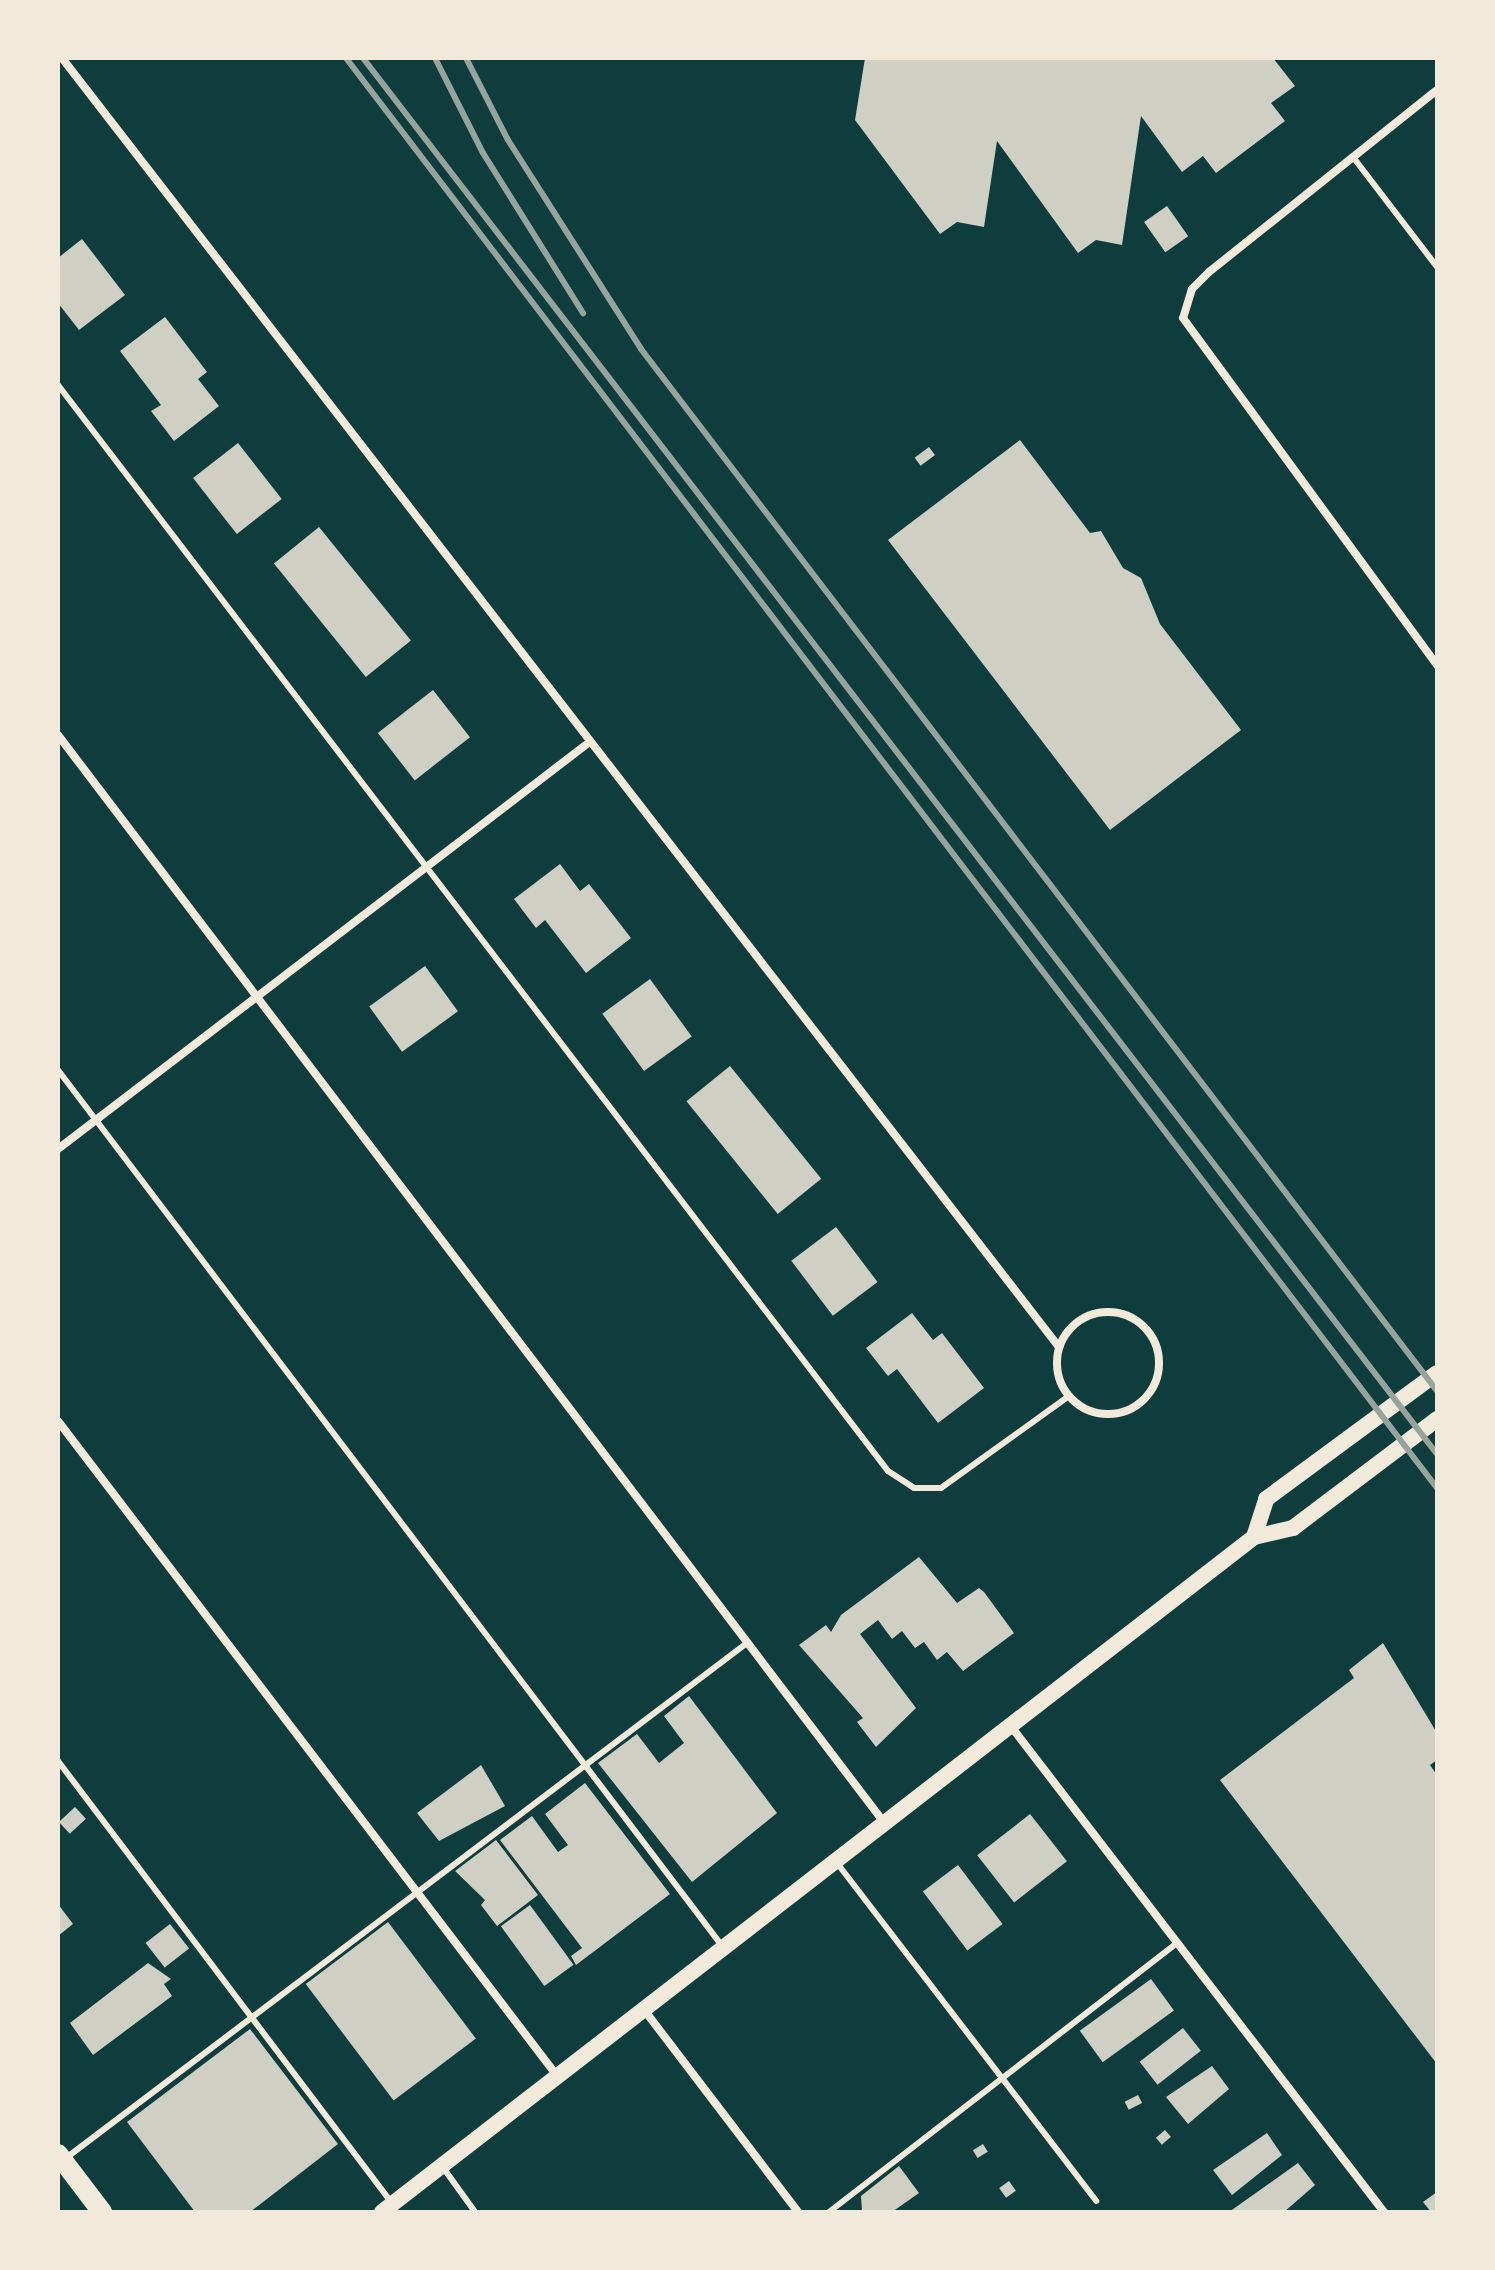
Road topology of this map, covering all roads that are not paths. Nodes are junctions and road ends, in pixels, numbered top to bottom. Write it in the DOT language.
graph roads {
  1 [pos="62,58"];
  2 [pos="1437,90"];
  3 [pos="1353,157"];
  4 [pos="1437,267"];
  5 [pos="58,385"];
  6 [pos="1437,665"];
  7 [pos="58,735"];
  8 [pos="587,744"];
  9 [pos="425,868"];
  10 [pos="257,995"];
  11 [pos="58,1070"];
  12 [pos="96,1120"];
  13 [pos="58,1149"];
  14 [pos="1059,1347"];
  15 [pos="1437,1373"];
  16 [pos="1069,1396"];
  17 [pos="1437,1419"];
  18 [pos="58,1421"];
  19 [pos="1254,1537"];
  20 [pos="747,1643"];
  21 [pos="1013,1729"];
  22 [pos="58,1761"];
  23 [pos="586,1765"];
  24 [pos="887,1826"];
  25 [pos="837,1863"];
  26 [pos="418,1893"];
  27 [pos="1176,1944"];
  28 [pos="725,1950"];
  29 [pos="645,2011"];
  30 [pos="252,2019"];
  31 [pos="558,2077"];
  32 [pos="1000,2079"];
  33 [pos="61,2157"];
  34 [pos="442,2166"];
  35 [pos="1096,2201"];
  36 [pos="388,2208"];
  37 [pos="102,2212"];
  38 [pos="475,2212"];
  39 [pos="798,2212"];
  40 [pos="829,2212"];
  41 [pos="1384,2212"];
  1 -- 8 [label="street"];
  2 -- 3 [label="street"];
  3 -- 4 [label="lane"];
  3 -- 6 [label="street"];
  5 -- 9 [label="lane"];
  7 -- 10 [label="street"];
  8 -- 9 [label="street"];
  8 -- 14 [label="street"];
  9 -- 10 [label="street"];
  9 -- 16 [label="lane"];
  10 -- 12 [label="street"];
  10 -- 20 [label="street"];
  11 -- 12 [label="lane"];
  12 -- 13 [label="street"];
  12 -- 23 [label="lane"];
  14 -- 16 [label="street"];
  14 -- 16 [label="street"];
  15 -- 19 [label="main road"];
  17 -- 19 [label="main road"];
  18 -- 26 [label="street"];
  19 -- 21 [label="main road"];
  20 -- 23 [label="lane"];
  20 -- 24 [label="street"];
  21 -- 24 [label="main road"];
  21 -- 27 [label="street"];
  22 -- 30 [label="lane"];
  23 -- 26 [label="lane"];
  23 -- 28 [label="lane"];
  24 -- 25 [label="main road"];
  25 -- 28 [label="main road"];
  25 -- 32 [label="lane"];
  26 -- 30 [label="lane"];
  26 -- 31 [label="street"];
  27 -- 32 [label="lane"];
  27 -- 41 [label="street"];
  28 -- 29 [label="main road"];
  29 -- 31 [label="main road"];
  29 -- 39 [label="street"];
  30 -- 33 [label="lane"];
  30 -- 36 [label="lane"];
  31 -- 34 [label="main road"];
  32 -- 35 [label="lane"];
  32 -- 40 [label="lane"];
  33 -- 37 [label="main road"];
  34 -- 36 [label="main road"];
  34 -- 38 [label="lane"];
}
